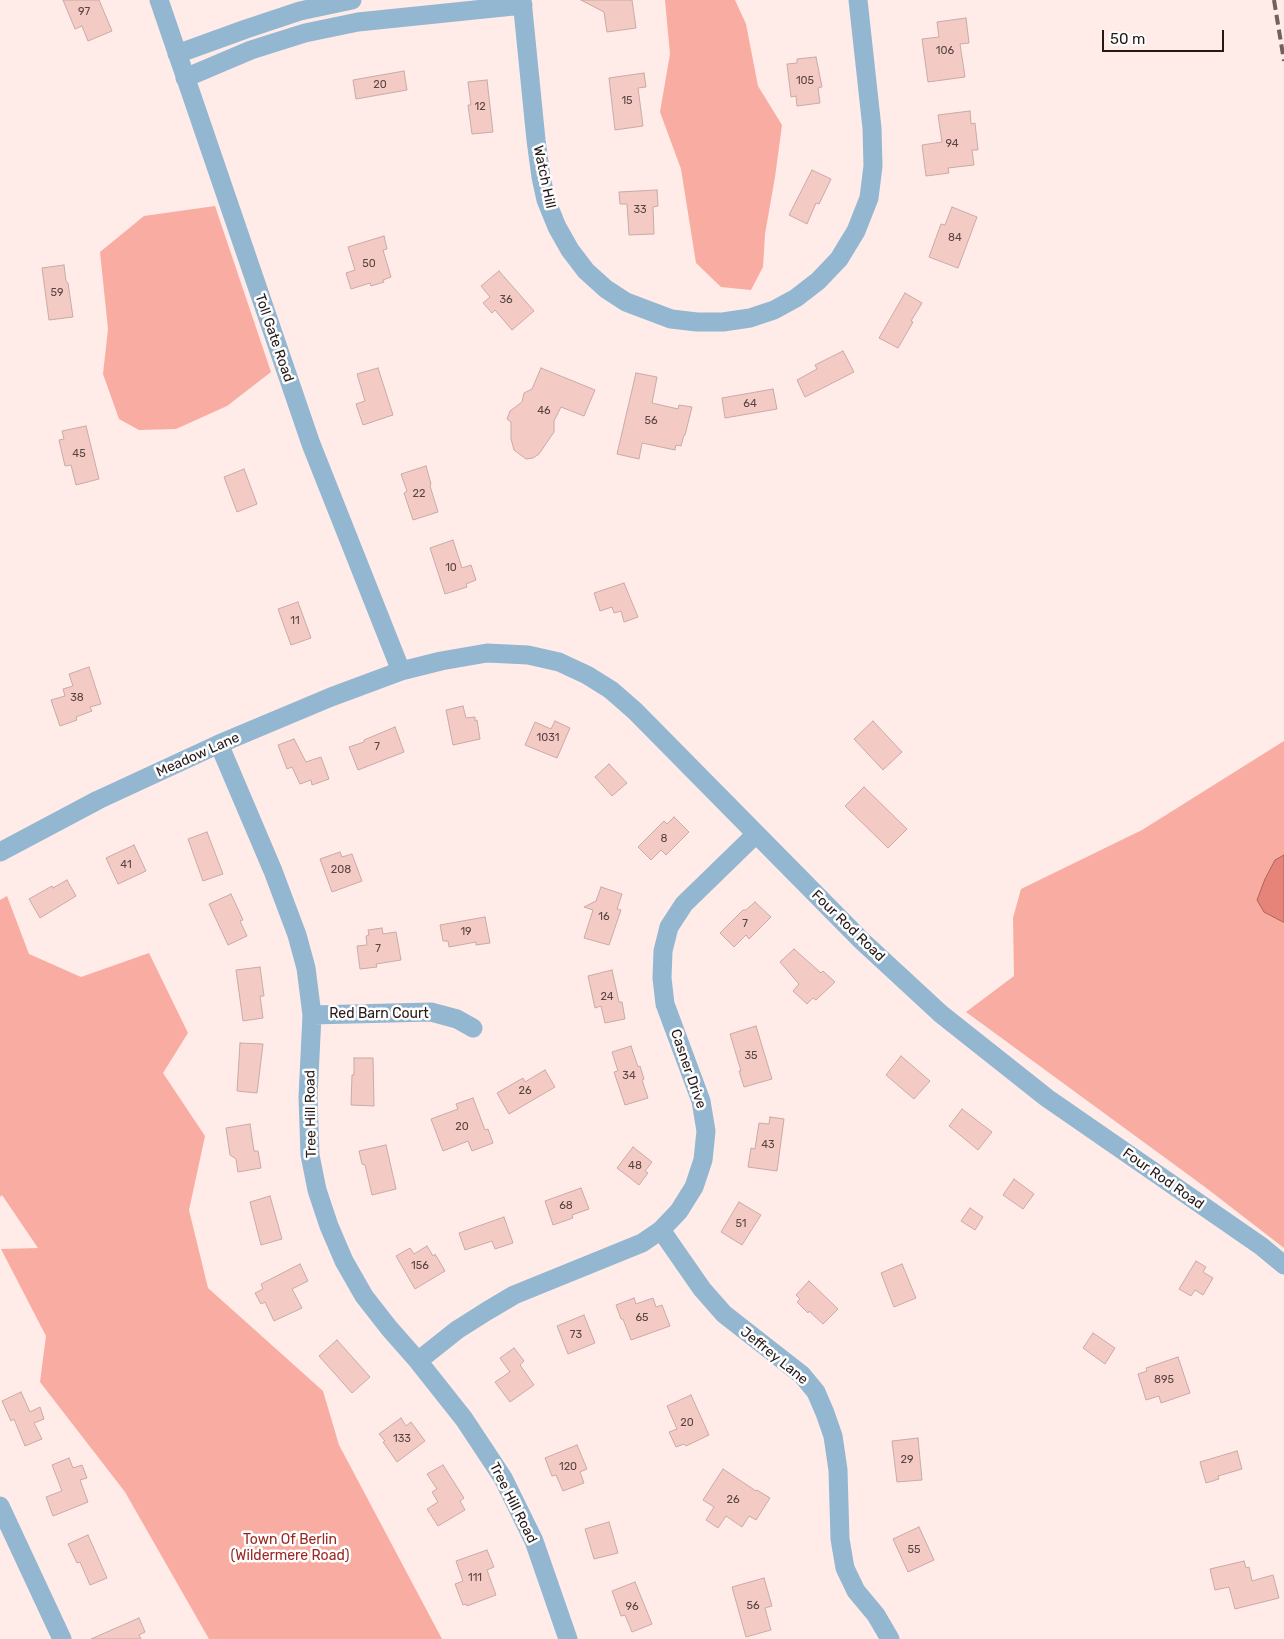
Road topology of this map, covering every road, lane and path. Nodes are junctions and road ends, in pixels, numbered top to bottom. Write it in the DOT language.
graph roads {
  1 [pos="159,0"];
  2 [pos="352,0"];
  3 [pos="858,0"];
  4 [pos="523,3"];
  5 [pos="411,8"];
  6 [pos="246,29"];
  7 [pos="252,50"];
  8 [pos="177,54"];
  9 [pos="185,78"];
  10 [pos="401,671"];
  11 [pos="219,744"];
  12 [pos="756,834"];
  13 [pos="0,852"];
  14 [pos="312,1015"];
  15 [pos="473,1028"];
  16 [pos="661,1230"];
  17 [pos="1284,1265"];
  18 [pos="418,1361"];
  19 [pos="1,1512"];
  20 [pos="62,1639"];
  21 [pos="568,1639"];
  22 [pos="890,1639"];
  1 -- 8 [label="street, Toll Gate Road"];
  2 -- 6 [label="street"];
  3 -- 4 [label="street, Watch Hill"];
  4 -- 5 [label="street"];
  5 -- 7 [label="street"];
  6 -- 7 [label="street"];
  6 -- 8 [label="street"];
  7 -- 9 [label="street"];
  8 -- 9 [label="street, Toll Gate Road"];
  9 -- 10 [label="street, Toll Gate Road"];
  10 -- 11 [label="street, Meadow Lane"];
  10 -- 12 [label="street, Four Rod Road"];
  11 -- 13 [label="street, Meadow Lane"];
  11 -- 14 [label="street, Tree Hill Road"];
  12 -- 16 [label="street, Casner Drive"];
  12 -- 17 [label="street, Four Rod Road"];
  14 -- 15 [label="street, Red Barn Court"];
  14 -- 18 [label="street, Tree Hill Road"];
  16 -- 18 [label="street, Casner Drive"];
  16 -- 22 [label="street, Jeffrey Lane"];
  18 -- 21 [label="street, Tree Hill Road"];
  19 -- 20 [label="street"];
}
